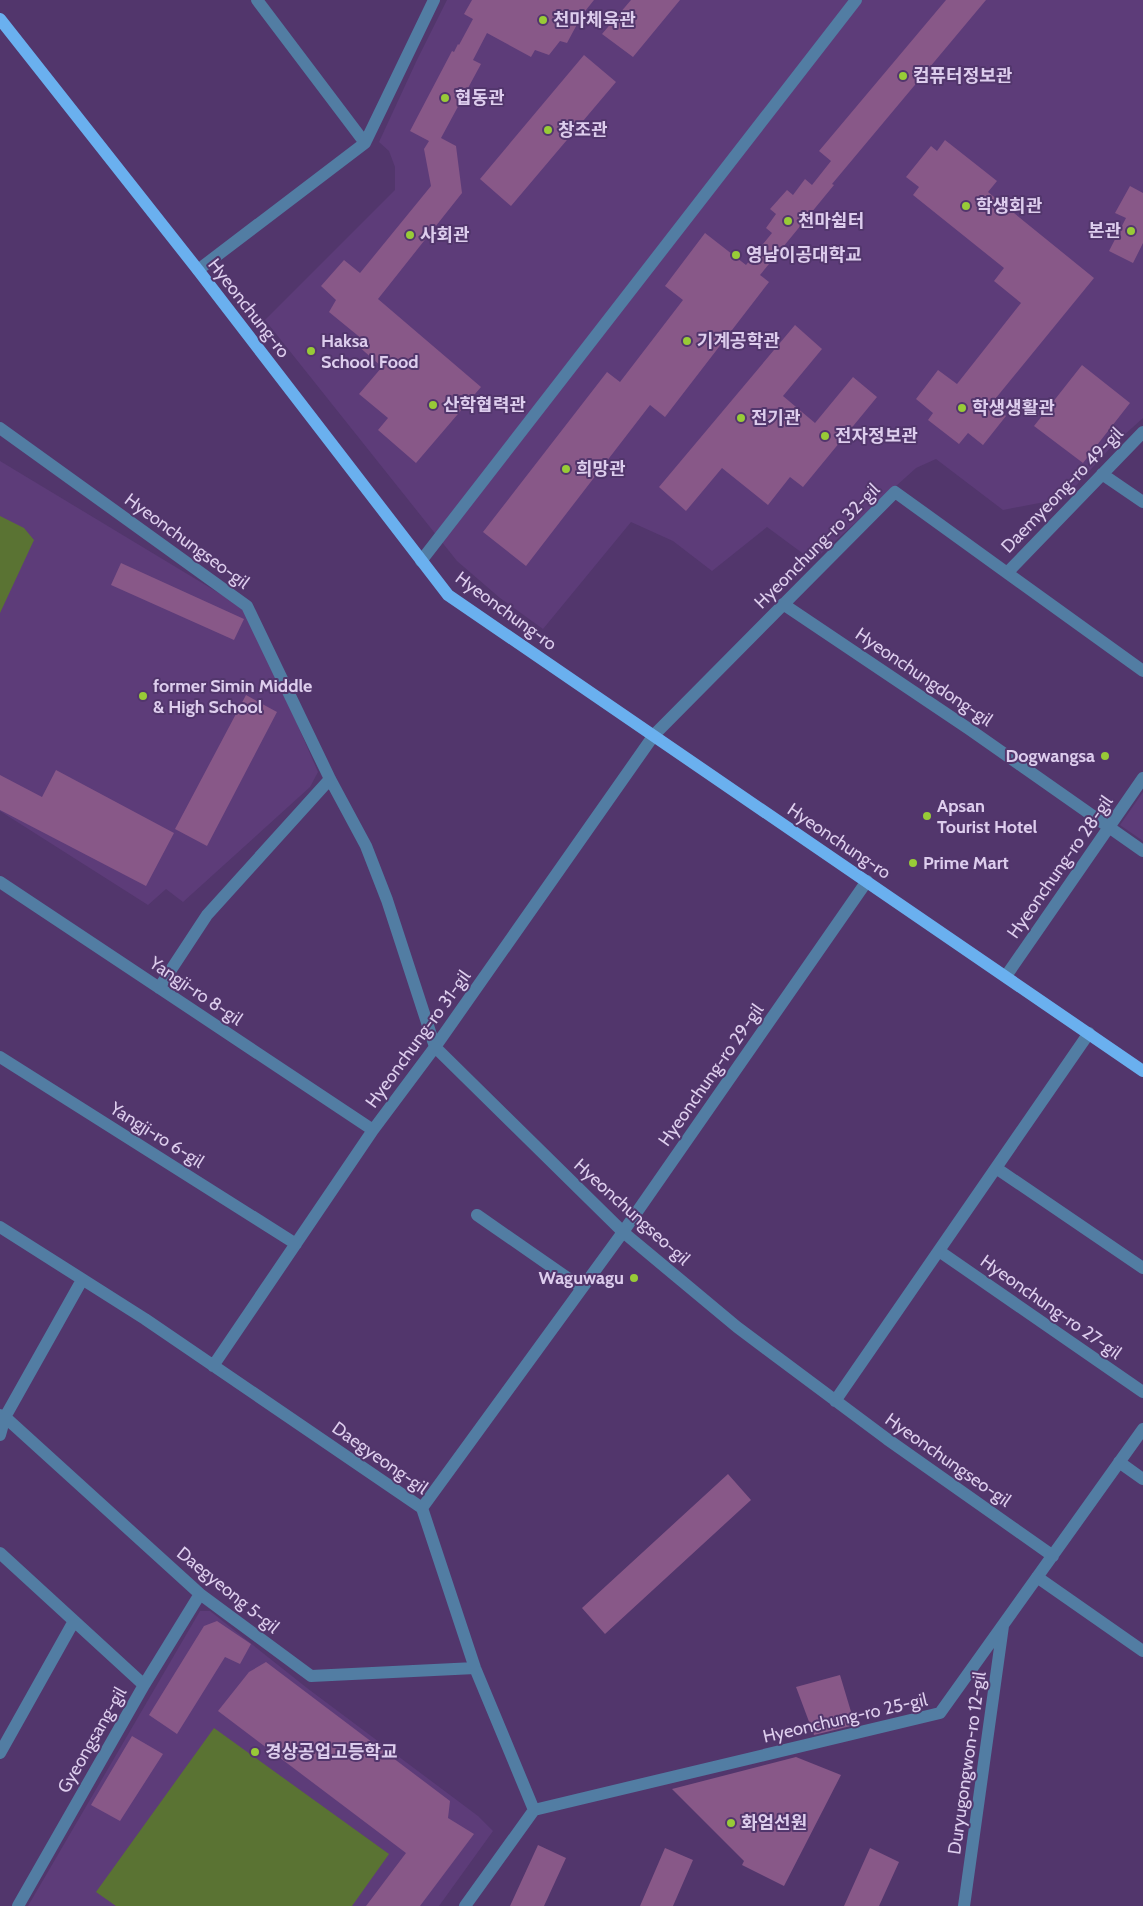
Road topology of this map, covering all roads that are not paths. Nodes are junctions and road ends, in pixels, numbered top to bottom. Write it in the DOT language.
graph roads {
  1 [pos="258,0"];
  2 [pos="434,0"];
  3 [pos="856,0"];
  4 [pos="0,19"];
  5 [pos="365,143"];
  6 [pos="198,270"];
  7 [pos="0,428"];
  8 [pos="1143,432"];
  9 [pos="1102,474"];
  10 [pos="1143,502"];
  11 [pos="421,561"];
  12 [pos="1007,573"];
  13 [pos="783,604"];
  14 [pos="1143,671"];
  15 [pos="654,735"];
  16 [pos="1143,778"];
  17 [pos="330,779"];
  18 [pos="1109,827"];
  19 [pos="1143,850"];
  20 [pos="867,881"];
  21 [pos="0,882"];
  22 [pos="1006,976"];
  23 [pos="159,988"];
  24 [pos="1089,1033"];
  25 [pos="435,1047"];
  26 [pos="0,1057"];
  27 [pos="1143,1071"];
  28 [pos="373,1130"];
  29 [pos="996,1168"];
  30 [pos="477,1216"];
  31 [pos="0,1227"];
  32 [pos="623,1232"];
  33 [pos="296,1244"];
  34 [pos="939,1252"];
  35 [pos="1143,1268"];
  36 [pos="82,1280"];
  37 [pos="582,1288"];
  38 [pos="213,1366"];
  39 [pos="1143,1392"];
  40 [pos="836,1401"];
  41 [pos="2,1416"];
  42 [pos="1143,1429"];
  43 [pos="0,1435"];
  44 [pos="1119,1462"];
  45 [pos="1143,1478"];
  46 [pos="422,1508"];
  47 [pos="0,1553"];
  48 [pos="1053,1556"];
  49 [pos="1037,1577"];
  50 [pos="200,1594"];
  51 [pos="74,1621"];
  52 [pos="1004,1624"];
  53 [pos="1143,1652"];
  54 [pos="475,1668"];
  55 [pos="144,1686"];
  56 [pos="0,1753"];
  57 [pos="534,1810"];
  58 [pos="18,1906"];
  59 [pos="465,1906"];
  60 [pos="964,1906"];
  1 -- 5 [label="street"];
  2 -- 5 [label="street"];
  3 -- 11 [label="street"];
  4 -- 6 [label="main road, Hyeonchung-ro"];
  5 -- 6 [label="street"];
  6 -- 11 [label="main road, Hyeonchung-ro"];
  7 -- 17 [label="street, Hyeonchungseo-gil"];
  8 -- 9 [label="street, Daemyeong-ro 49-gil"];
  9 -- 10 [label="street"];
  9 -- 12 [label="street, Daemyeong-ro 49-gil"];
  11 -- 15 [label="main road, Hyeonchung-ro"];
  12 -- 13 [label="street, Hyeonchung-ro 32-gil"];
  12 -- 14 [label="street, Hyeonchung-ro 32-gil"];
  13 -- 15 [label="street, Hyeonchung-ro 32-gil"];
  13 -- 18 [label="street, Hyeonchungdong-gil"];
  15 -- 20 [label="main road, Hyeonchung-ro"];
  15 -- 25 [label="street, Hyeonchung-ro 31-gil"];
  16 -- 18 [label="street, Hyeonchung-ro 28-gil"];
  17 -- 23 [label="street"];
  17 -- 25 [label="street, Hyeonchungseo-gil"];
  18 -- 19 [label="street, Hyeonchungdong-gil"];
  18 -- 22 [label="street, Hyeonchung-ro 28-gil"];
  20 -- 22 [label="main road, Hyeonchung-ro"];
  20 -- 32 [label="street, Hyeonchung-ro 29-gil"];
  21 -- 23 [label="street, Yangji-ro 8-gil"];
  22 -- 24 [label="main road, Hyeonchung-ro"];
  23 -- 28 [label="street, Yangji-ro 8-gil"];
  24 -- 27 [label="main road, Hyeonchung-ro"];
  24 -- 29 [label="street"];
  25 -- 28 [label="street, Hyeonchung-ro 31-gil"];
  25 -- 32 [label="street, Hyeonchungseo-gil"];
  26 -- 33 [label="street, Yangji-ro 6-gil"];
  28 -- 33 [label="street, Hyeonchung-ro 31-gil"];
  29 -- 34 [label="street"];
  29 -- 35 [label="street"];
  30 -- 37 [label="street"];
  31 -- 36 [label="street, Daegyeong-gil"];
  32 -- 37 [label="street, Hyeonchung-ro 29-gil"];
  32 -- 40 [label="street, Hyeonchungseo-gil"];
  33 -- 38 [label="street, Hyeonchung-ro 31-gil"];
  34 -- 39 [label="street, Hyeonchung-ro 27-gil"];
  34 -- 40 [label="street"];
  36 -- 38 [label="street, Daegyeong-gil"];
  36 -- 41 [label="street"];
  37 -- 46 [label="street, Hyeonchung-ro 29-gil"];
  38 -- 46 [label="street, Daegyeong-gil"];
  40 -- 48 [label="street, Hyeonchungseo-gil"];
  41 -- 43 [label="street"];
  41 -- 50 [label="street, Daegyeong 5-gil"];
  42 -- 44 [label="street, Hyeonchung-ro 25-gil"];
  44 -- 45 [label="street"];
  44 -- 48 [label="street, Hyeonchung-ro 25-gil"];
  46 -- 54 [label="street, Daegyeong-gil"];
  47 -- 51 [label="street"];
  48 -- 49 [label="street, Hyeonchung-ro 25-gil"];
  49 -- 52 [label="street, Hyeonchung-ro 25-gil"];
  49 -- 53 [label="street"];
  50 -- 54 [label="street, Daegyeong 5-gil"];
  50 -- 55 [label="street, Gyeongsang-gil"];
  51 -- 55 [label="street"];
  51 -- 56 [label="street"];
  52 -- 57 [label="street, Hyeonchung-ro 25-gil"];
  52 -- 60 [label="street, Duryugongwon-ro 12-gil"];
  54 -- 57 [label="street, Daegyeong-gil"];
  55 -- 58 [label="street, Gyeongsang-gil"];
  57 -- 59 [label="street"];
}
